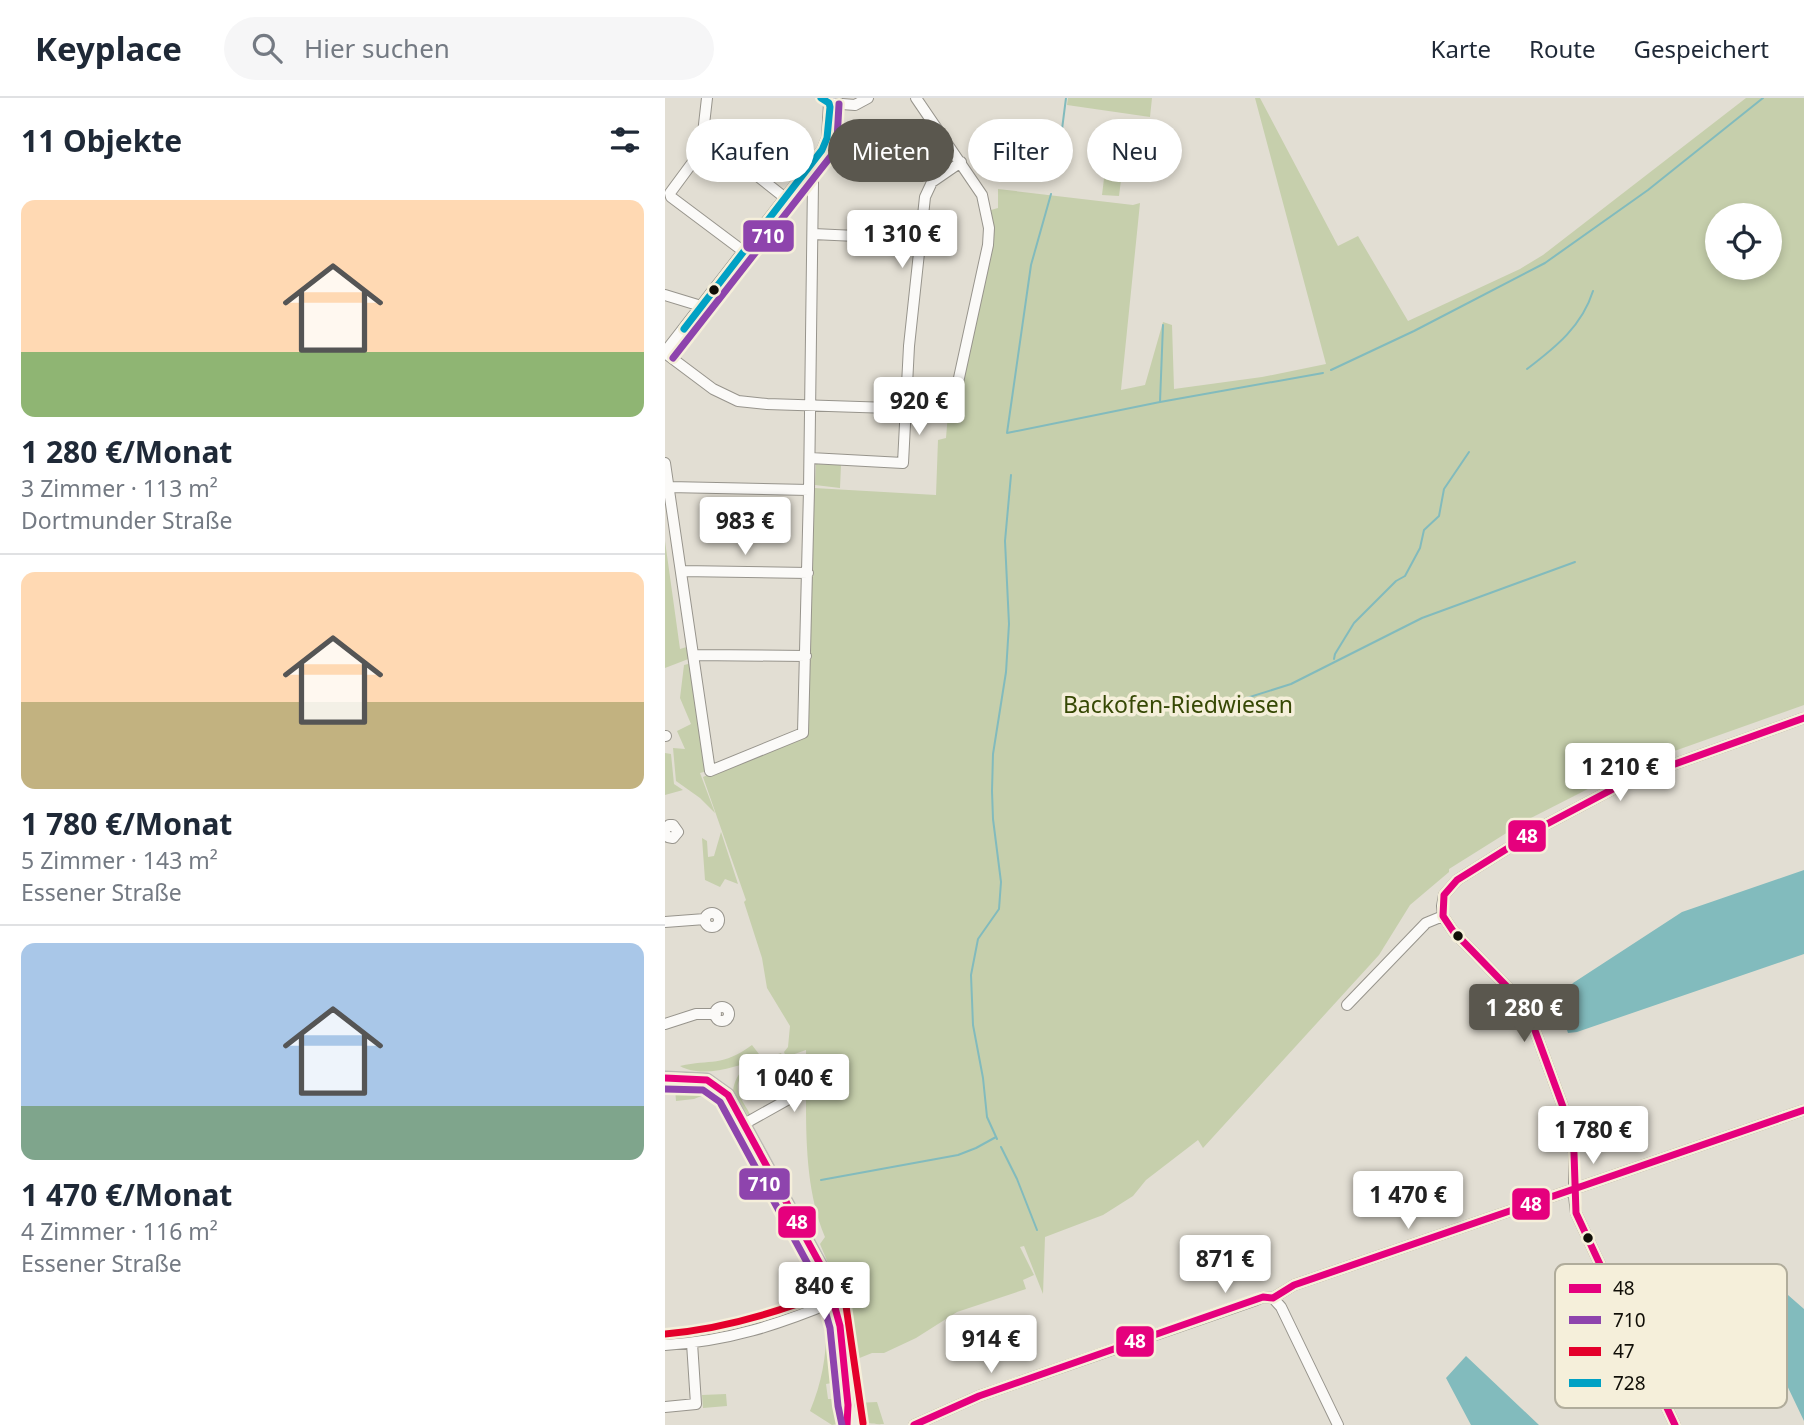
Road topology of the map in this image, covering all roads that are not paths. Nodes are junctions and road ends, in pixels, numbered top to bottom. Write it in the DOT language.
graph roads {
  1 [pos="707,98"];
  2 [pos="868,98"];
  3 [pos="916,98"];
  4 [pos="825,101"];
  5 [pos="704,119"];
  6 [pos="814,160"];
  7 [pos="961,162"];
  8 [pos="686,171"];
  9 [pos="766,182"];
  10 [pos="797,182"];
  11 [pos="813,182"];
  12 [pos="785,197"];
  13 [pos="813,234"];
  14 [pos="921,239"];
  15 [pos="743,251"];
  16 [pos="665,295"];
  17 [pos="701,306"];
  18 [pos="665,352"];
  19 [pos="809,405"];
  20 [pos="904,409"];
  21 [pos="810,458"];
  22 [pos="665,463"];
  23 [pos="669,488"];
  24 [pos="809,490"];
  25 [pos="681,571"];
  26 [pos="808,573"];
  27 [pos="694,655"];
  28 [pos="806,656"];
  29 [pos="1804,718"];
  30 [pos="1443,916"];
  31 [pos="705,919"];
  32 [pos="665,922"];
  33 [pos="1347,1005"];
  34 [pos="716,1014"];
  35 [pos="665,1024"];
  36 [pos="789,1068"];
  37 [pos="665,1078"];
  38 [pos="1804,1110"];
  39 [pos="744,1124"];
  40 [pos="1574,1189"];
  41 [pos="1553,1196"];
  42 [pos="1575,1205"];
  43 [pos="1599,1264"];
  44 [pos="1273,1298"];
  45 [pos="835,1301"];
  46 [pos="692,1343"];
  47 [pos="665,1345"];
  48 [pos="665,1408"];
  49 [pos="1667,1408"];
  50 [pos="850,1424"];
  51 [pos="914,1425"];
  52 [pos="1338,1425"];
  53 [pos="1675,1425"];
  1 -- 5 [label="street"];
  2 -- 4 [label="street"];
  3 -- 7 [label="street"];
  4 -- 6 [label="street"];
  7 -- 14 [label="street"];
  7 -- 20 [label="street"];
  8 -- 15 [label="street"];
  9 -- 12 [label="street"];
  10 -- 12 [label="street"];
  11 -- 13 [label="street"];
  12 -- 15 [label="street"];
  13 -- 14 [label="street"];
  13 -- 19 [label="street"];
  14 -- 20 [label="street"];
  15 -- 17 [label="street"];
  16 -- 17 [label="street"];
  17 -- 18 [label="street"];
  18 -- 19 [label="street"];
  19 -- 20 [label="street"];
  19 -- 21 [label="street"];
  20 -- 21 [label="street"];
  21 -- 24 [label="street"];
  22 -- 23 [label="street"];
  23 -- 24 [label="street"];
  23 -- 25 [label="street"];
  24 -- 26 [label="street"];
  25 -- 26 [label="street"];
  25 -- 27 [label="street"];
  26 -- 28 [label="street"];
  27 -- 28 [label="street"];
  27 -- 28 [label="street"];
  29 -- 30 [label="street"];
  30 -- 33 [label="street"];
  30 -- 40 [label="street"];
  31 -- 32 [label="street"];
  34 -- 35 [label="street"];
  36 -- 39 [label="street"];
  37 -- 39 [label="main road"];
  38 -- 40 [label="street"];
  39 -- 45 [label="main road"];
  40 -- 41 [label="street"];
  40 -- 42 [label="street"];
  41 -- 42 [label="street"];
  41 -- 44 [label="street"];
  42 -- 43 [label="street"];
  44 -- 51 [label="street"];
  44 -- 52 [label="street"];
  45 -- 46 [label="street"];
  45 -- 50 [label="main road"];
  46 -- 47 [label="street"];
  46 -- 48 [label="street"];
  49 -- 53 [label="street"];
}
